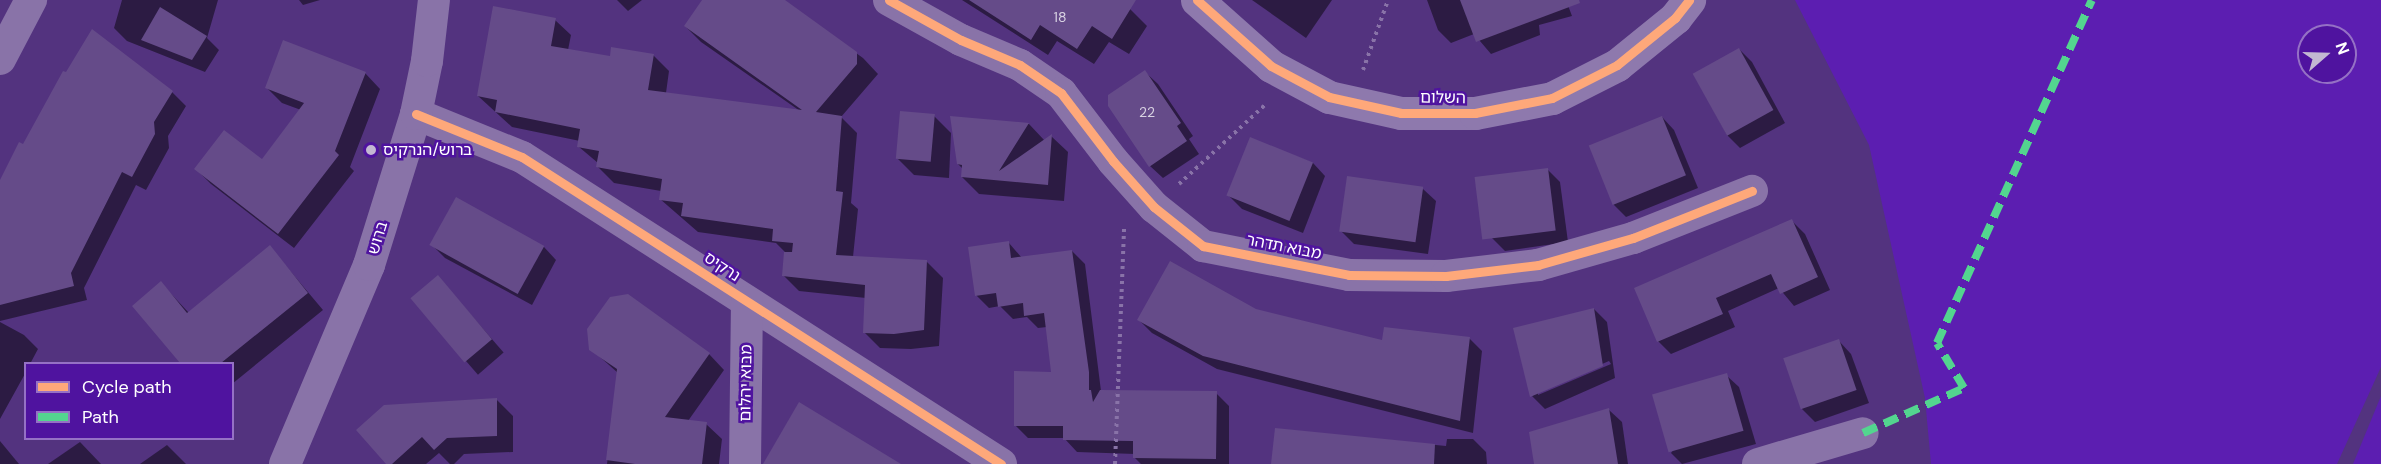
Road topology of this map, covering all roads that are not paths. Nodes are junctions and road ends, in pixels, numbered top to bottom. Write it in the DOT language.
graph roads {
  1 [pos="31,0"];
  2 [pos="434,0"];
  3 [pos="889,0"];
  4 [pos="1197,0"];
  5 [pos="1689,0"];
  6 [pos="0,59"];
  7 [pos="416,114"];
  8 [pos="1752,191"];
  9 [pos="747,302"];
  10 [pos="1863,433"];
  11 [pos="285,464"];
  12 [pos="745,464"];
  13 [pos="1001,464"];
  14 [pos="1758,464"];
  1 -- 6 [label="street"];
  2 -- 7 [label="street, ברוש"];
  3 -- 8 [label="street, מבוא תדהר"];
  4 -- 5 [label="street, השלום"];
  7 -- 9 [label="street, נרקיס"];
  7 -- 11 [label="street, ברוש"];
  9 -- 12 [label="street, מבוא יהלום"];
  9 -- 13 [label="street, נרקיס"];
  10 -- 14 [label="street"];
}
